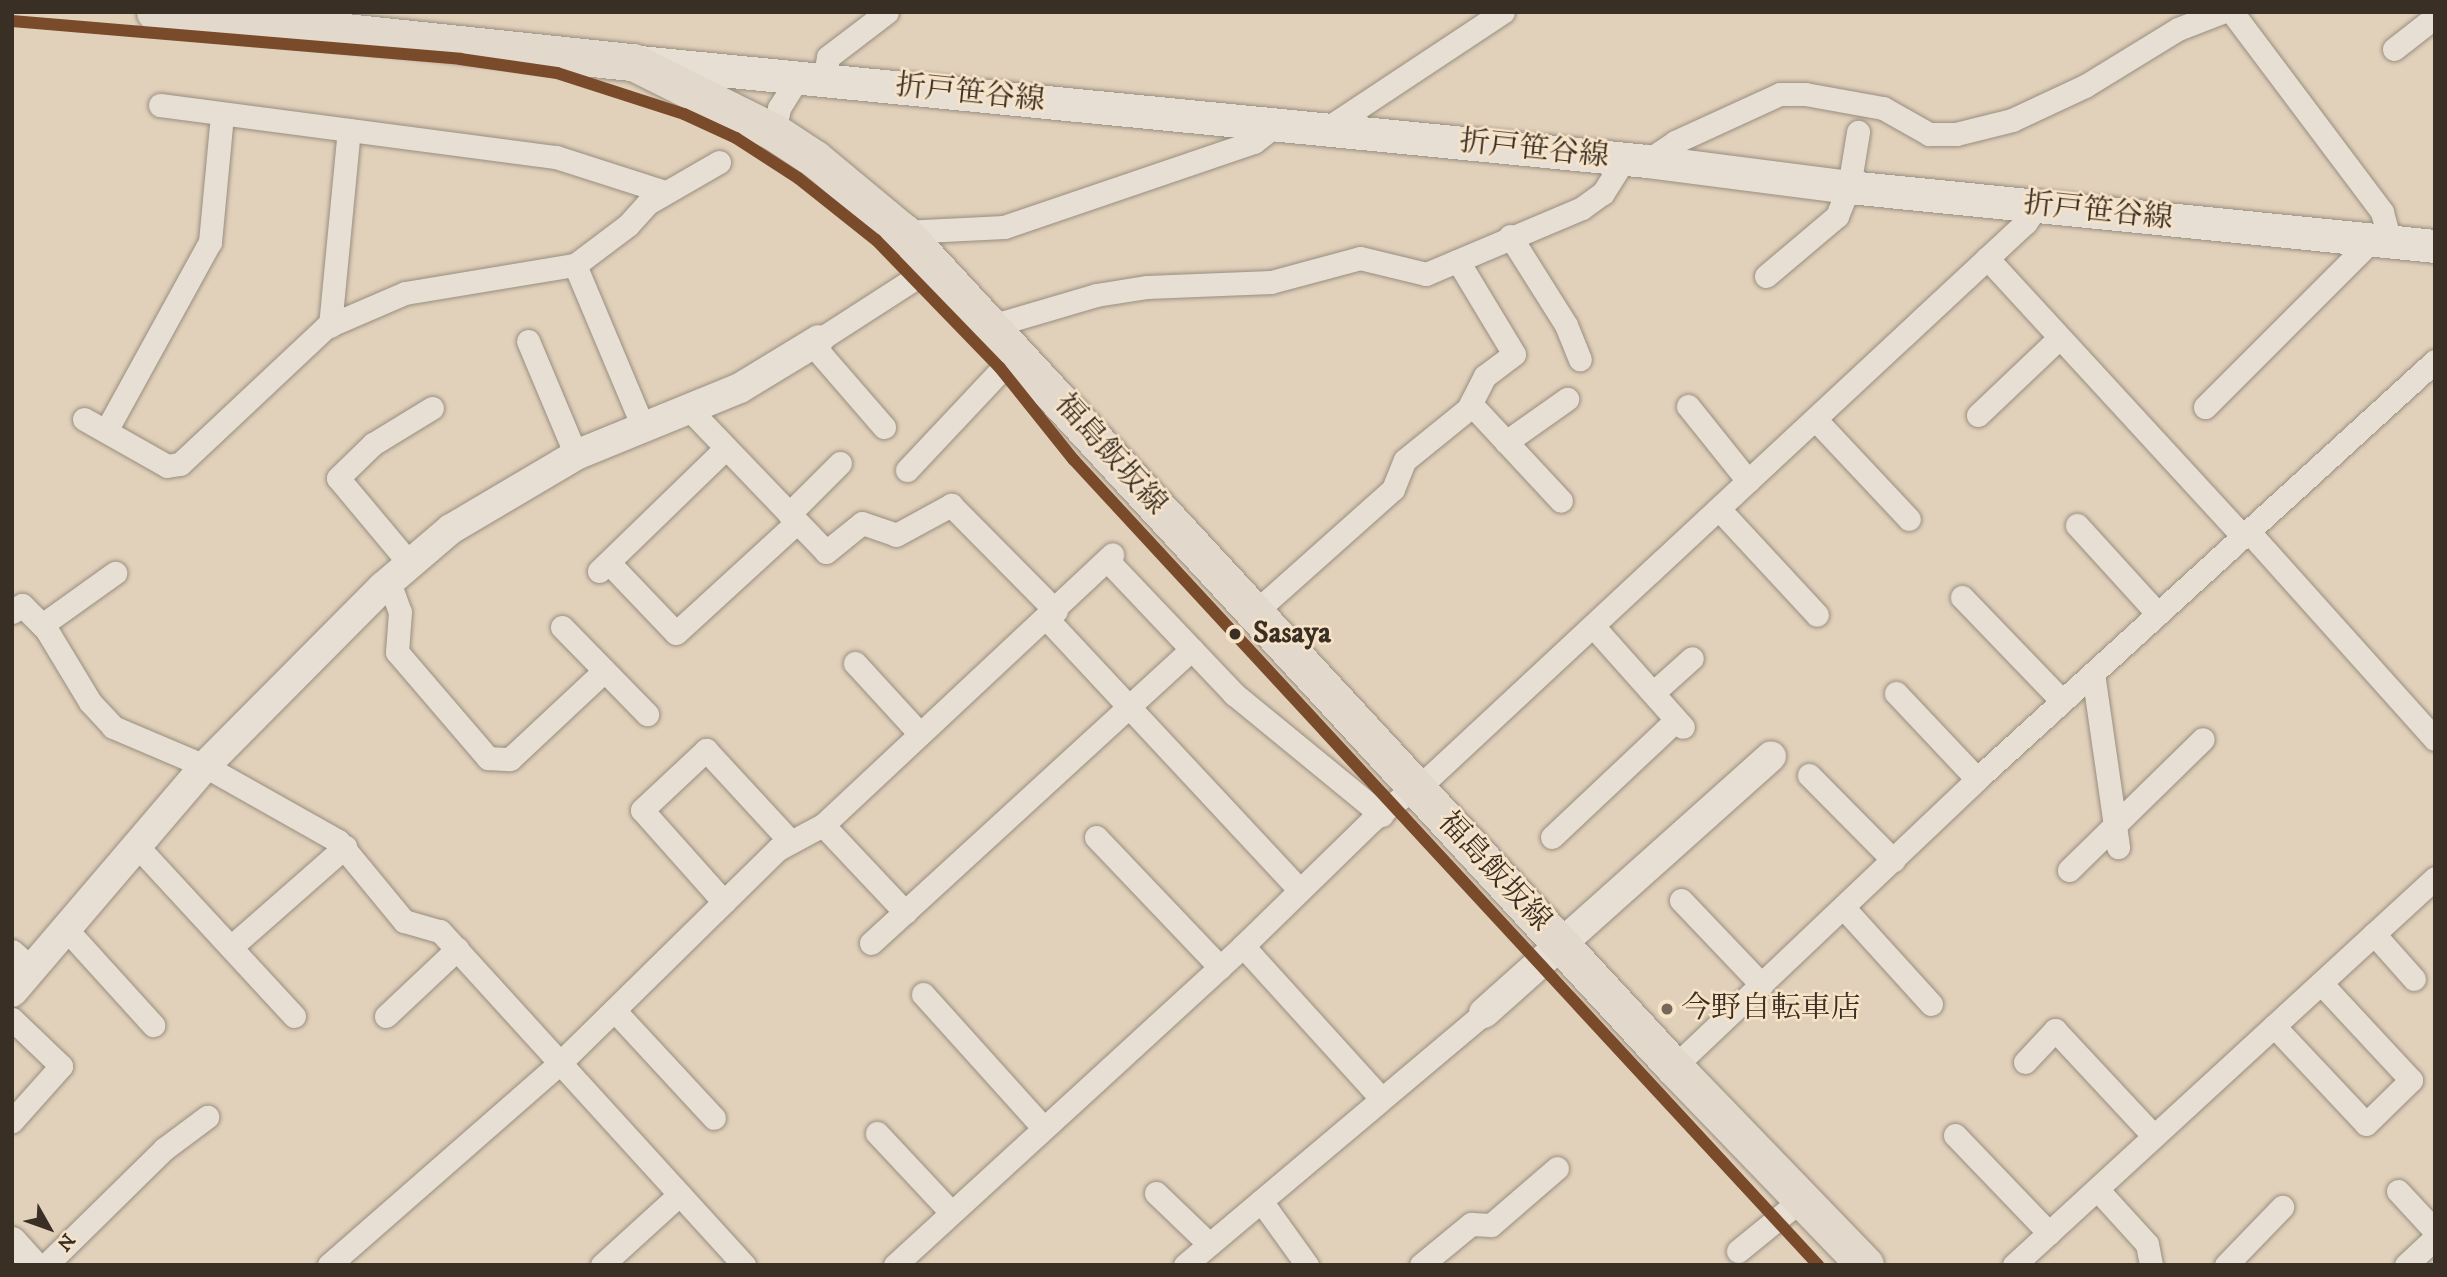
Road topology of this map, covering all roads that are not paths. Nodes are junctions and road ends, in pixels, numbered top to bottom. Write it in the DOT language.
graph roads {
  1 [pos="155,12"];
  2 [pos="887,12"];
  3 [pos="1503,12"];
  4 [pos="2236,15"];
  5 [pos="2433,20"];
  6 [pos="394,24"];
  7 [pos="2394,48"];
  8 [pos="633,62"];
  9 [pos="811,79"];
  10 [pos="160,104"];
  11 [pos="222,115"];
  12 [pos="1277,124"];
  13 [pos="1326,129"];
  14 [pos="349,130"];
  15 [pos="774,132"];
  16 [pos="1858,132"];
  17 [pos="1636,160"];
  18 [pos="719,162"];
  19 [pos="1849,187"];
  20 [pos="665,192"];
  21 [pos="2038,206"];
  22 [pos="904,232"];
  23 [pos="1510,236"];
  24 [pos="2381,241"];
  25 [pos="2435,246"];
  26 [pos="1987,258"];
  27 [pos="1458,261"];
  28 [pos="575,265"];
  29 [pos="934,266"];
  30 [pos="1766,276"];
  31 [pos="330,326"];
  32 [pos="991,326"];
  33 [pos="2058,339"];
  34 [pos="528,341"];
  35 [pos="816,342"];
  36 [pos="1017,353"];
  37 [pos="1580,359"];
  38 [pos="2435,362"];
  39 [pos="1567,399"];
  40 [pos="1471,404"];
  41 [pos="1688,407"];
  42 [pos="2205,407"];
  43 [pos="432,408"];
  44 [pos="691,411"];
  45 [pos="1978,415"];
  46 [pos="84,419"];
  47 [pos="1815,419"];
  48 [pos="884,427"];
  49 [pos="644,429"];
  50 [pos="106,431"];
  51 [pos="1506,442"];
  52 [pos="726,448"];
  53 [pos="576,455"];
  54 [pos="840,463"];
  55 [pos="907,470"];
  56 [pos="1748,481"];
  57 [pos="1561,501"];
  58 [pos="1719,509"];
  59 [pos="793,518"];
  60 [pos="1909,519"];
  61 [pos="2077,525"];
  62 [pos="2246,535"];
  63 [pos="116,573"];
  64 [pos="399,573"];
  65 [pos="1962,597"];
  66 [pos="12,612"];
  67 [pos="1254,613"];
  68 [pos="2158,614"];
  69 [pos="1052,615"];
  70 [pos="1817,615"];
  71 [pos="42,625"];
  72 [pos="1593,625"];
  73 [pos="562,627"];
  74 [pos="1192,649"];
  75 [pos="1692,658"];
  76 [pos="855,663"];
  77 [pos="604,671"];
  78 [pos="2093,673"];
  79 [pos="1896,693"];
  80 [pos="1653,694"];
  81 [pos="2062,701"];
  82 [pos="1128,706"];
  83 [pos="647,714"];
  84 [pos="920,734"];
  85 [pos="2203,739"];
  86 [pos="2435,739"];
  87 [pos="1771,756"];
  88 [pos="205,766"];
  89 [pos="1809,775"];
  90 [pos="1977,779"];
  91 [pos="1416,788"];
  92 [pos="1382,815"];
  93 [pos="2116,824"];
  94 [pos="823,825"];
  95 [pos="1552,836"];
  96 [pos="1096,837"];
  97 [pos="791,842"];
  98 [pos="138,847"];
  99 [pos="345,847"];
  100 [pos="2118,847"];
  101 [pos="1892,860"];
  102 [pos="2069,870"];
  103 [pos="2435,878"];
  104 [pos="1300,890"];
  105 [pos="1681,900"];
  106 [pos="724,902"];
  107 [pos="1843,907"];
  108 [pos="905,912"];
  109 [pos="66,929"];
  110 [pos="2374,934"];
  111 [pos="871,943"];
  112 [pos="1562,944"];
  113 [pos="1242,946"];
  114 [pos="231,947"];
  115 [pos="457,949"];
  116 [pos="22,960"];
  117 [pos="1220,967"];
  118 [pos="2414,979"];
  119 [pos="2321,983"];
  120 [pos="1762,985"];
  121 [pos="12,992"];
  122 [pos="923,994"];
  123 [pos="1931,1004"];
  124 [pos="614,1010"];
  125 [pos="1484,1013"];
  126 [pos="294,1016"];
  127 [pos="386,1016"];
  128 [pos="12,1019"];
  129 [pos="153,1025"];
  130 [pos="2274,1026"];
  131 [pos="2025,1062"];
  132 [pos="560,1063"];
  133 [pos="1674,1067"];
  134 [pos="1381,1098"];
  135 [pos="207,1117"];
  136 [pos="714,1118"];
  137 [pos="12,1121"];
  138 [pos="1042,1126"];
  139 [pos="877,1133"];
  140 [pos="1955,1135"];
  141 [pos="2154,1136"];
  142 [pos="1557,1168"];
  143 [pos="2097,1189"];
  144 [pos="2398,1191"];
  145 [pos="1156,1193"];
  146 [pos="680,1194"];
  147 [pos="1802,1199"];
  148 [pos="1261,1200"];
  149 [pos="2282,1207"];
  150 [pos="950,1211"];
  151 [pos="2435,1231"];
  152 [pos="2049,1233"];
  153 [pos="2435,1238"];
  154 [pos="12,1242"];
  155 [pos="1209,1244"];
  156 [pos="1738,1251"];
  157 [pos="741,1264"];
  158 [pos="33,1265"];
  159 [pos="46,1265"];
  160 [pos="330,1265"];
  161 [pos="602,1265"];
  162 [pos="895,1265"];
  163 [pos="1185,1265"];
  164 [pos="1307,1265"];
  165 [pos="1421,1265"];
  166 [pos="1865,1265"];
  167 [pos="2014,1265"];
  168 [pos="2151,1265"];
  169 [pos="2226,1265"];
  170 [pos="2406,1265"];
  1 -- 6 [label="main road, 福島飯坂線"];
  2 -- 9 [label="street"];
  3 -- 13 [label="street"];
  4 -- 17 [label="street"];
  4 -- 24 [label="street"];
  5 -- 7 [label="street"];
  6 -- 8 [label="main road, 福島飯坂線"];
  8 -- 9 [label="main road, 折戸笹谷線"];
  8 -- 15 [label="main road, 福島飯坂線"];
  9 -- 12 [label="main road, 折戸笹谷線"];
  9 -- 15 [label="street"];
  10 -- 11 [label="street"];
  11 -- 14 [label="street"];
  11 -- 50 [label="street"];
  12 -- 13 [label="main road, 折戸笹谷線"];
  12 -- 22 [label="street"];
  13 -- 17 [label="main road, 折戸笹谷線"];
  14 -- 20 [label="street"];
  14 -- 31 [label="street"];
  15 -- 22 [label="main road, 福島飯坂線"];
  16 -- 19 [label="street"];
  17 -- 19 [label="main road, 折戸笹谷線"];
  17 -- 23 [label="street"];
  18 -- 20 [label="street"];
  19 -- 21 [label="main road, 折戸笹谷線"];
  19 -- 30 [label="street"];
  20 -- 28 [label="street"];
  21 -- 24 [label="main road, 折戸笹谷線"];
  21 -- 26 [label="street"];
  22 -- 29 [label="main road, 福島飯坂線"];
  23 -- 27 [label="street"];
  23 -- 37 [label="street"];
  24 -- 25 [label="main road, 折戸笹谷線"];
  24 -- 42 [label="street"];
  26 -- 33 [label="street"];
  26 -- 47 [label="street"];
  27 -- 32 [label="street"];
  27 -- 40 [label="street"];
  28 -- 31 [label="street"];
  28 -- 49 [label="street"];
  29 -- 32 [label="main road, 福島飯坂線"];
  29 -- 35 [label="street"];
  31 -- 50 [label="street"];
  32 -- 36 [label="main road, 福島飯坂線"];
  33 -- 45 [label="street"];
  33 -- 62 [label="street"];
  34 -- 53 [label="street"];
  35 -- 44 [label="street"];
  35 -- 48 [label="street"];
  36 -- 55 [label="street"];
  36 -- 67 [label="main road, 福島飯坂線"];
  38 -- 62 [label="street"];
  39 -- 51 [label="street"];
  40 -- 51 [label="street"];
  40 -- 67 [label="street"];
  41 -- 56 [label="street"];
  43 -- 64 [label="street"];
  44 -- 49 [label="street"];
  44 -- 52 [label="street"];
  46 -- 50 [label="street"];
  47 -- 56 [label="street"];
  47 -- 60 [label="street"];
  49 -- 53 [label="street"];
  51 -- 57 [label="street"];
  52 -- 59 [label="street"];
  52 -- 59 [label="street"];
  53 -- 64 [label="street"];
  54 -- 59 [label="street"];
  56 -- 58 [label="street"];
  58 -- 70 [label="street"];
  58 -- 72 [label="street"];
  59 -- 69 [label="street"];
  61 -- 68 [label="street"];
  62 -- 68 [label="street"];
  62 -- 86 [label="street"];
  63 -- 71 [label="street"];
  64 -- 77 [label="street"];
  64 -- 88 [label="street"];
  65 -- 81 [label="street"];
  66 -- 71 [label="street"];
  67 -- 91 [label="main road, 福島飯坂線"];
  68 -- 78 [label="street"];
  69 -- 74 [label="street"];
  69 -- 82 [label="street"];
  69 -- 84 [label="street"];
  71 -- 88 [label="street"];
  72 -- 80 [label="street"];
  72 -- 91 [label="street"];
  73 -- 77 [label="street"];
  74 -- 82 [label="street"];
  74 -- 92 [label="street"];
  75 -- 80 [label="street"];
  76 -- 84 [label="street"];
  77 -- 83 [label="street"];
  78 -- 81 [label="street"];
  78 -- 93 [label="street"];
  79 -- 90 [label="street"];
  80 -- 95 [label="street"];
  81 -- 90 [label="street"];
  82 -- 104 [label="street"];
  82 -- 108 [label="street"];
  84 -- 94 [label="street"];
  85 -- 93 [label="street"];
  87 -- 112 [label="street"];
  88 -- 98 [label="street"];
  88 -- 99 [label="street"];
  89 -- 101 [label="street"];
  90 -- 101 [label="street"];
  91 -- 92 [label="street"];
  91 -- 112 [label="main road, 福島飯坂線"];
  92 -- 104 [label="street"];
  93 -- 100 [label="street"];
  93 -- 102 [label="street"];
  94 -- 97 [label="street"];
  94 -- 108 [label="street"];
  96 -- 117 [label="street"];
  97 -- 106 [label="street"];
  97 -- 106 [label="street"];
  98 -- 109 [label="street"];
  98 -- 114 [label="street"];
  99 -- 114 [label="street"];
  99 -- 115 [label="street"];
  101 -- 107 [label="street"];
  103 -- 110 [label="street"];
  104 -- 113 [label="street"];
  105 -- 120 [label="street"];
  106 -- 124 [label="street"];
  107 -- 120 [label="street"];
  107 -- 123 [label="street"];
  108 -- 111 [label="street"];
  109 -- 116 [label="street"];
  109 -- 129 [label="street"];
  110 -- 118 [label="street"];
  110 -- 119 [label="street"];
  112 -- 125 [label="street"];
  112 -- 133 [label="main road, 福島飯坂線"];
  113 -- 117 [label="street"];
  113 -- 134 [label="street"];
  114 -- 126 [label="street"];
  115 -- 127 [label="street"];
  115 -- 132 [label="street"];
  116 -- 121 [label="street"];
  117 -- 138 [label="street"];
  119 -- 130 [label="street"];
  119 -- 130 [label="street"];
  120 -- 133 [label="street"];
  122 -- 138 [label="street"];
  124 -- 132 [label="street"];
  124 -- 136 [label="street"];
  125 -- 134 [label="street"];
  128 -- 137 [label="street"];
  130 -- 141 [label="street"];
  131 -- 141 [label="street"];
  132 -- 146 [label="street"];
  132 -- 160 [label="street"];
  133 -- 147 [label="main road, 福島飯坂線"];
  134 -- 148 [label="street"];
  135 -- 159 [label="street"];
  138 -- 150 [label="street"];
  139 -- 150 [label="street"];
  140 -- 152 [label="street"];
  141 -- 143 [label="street"];
  142 -- 165 [label="street"];
  143 -- 152 [label="street"];
  143 -- 168 [label="street"];
  144 -- 151 [label="street"];
  145 -- 155 [label="street"];
  146 -- 157 [label="street"];
  146 -- 161 [label="street"];
  147 -- 156 [label="street"];
  147 -- 166 [label="main road, 福島飯坂線"];
  148 -- 155 [label="street"];
  148 -- 164 [label="street"];
  149 -- 169 [label="street"];
  150 -- 162 [label="street"];
  152 -- 167 [label="street"];
  153 -- 170 [label="street"];
  154 -- 158 [label="street"];
  155 -- 163 [label="street"];
}
